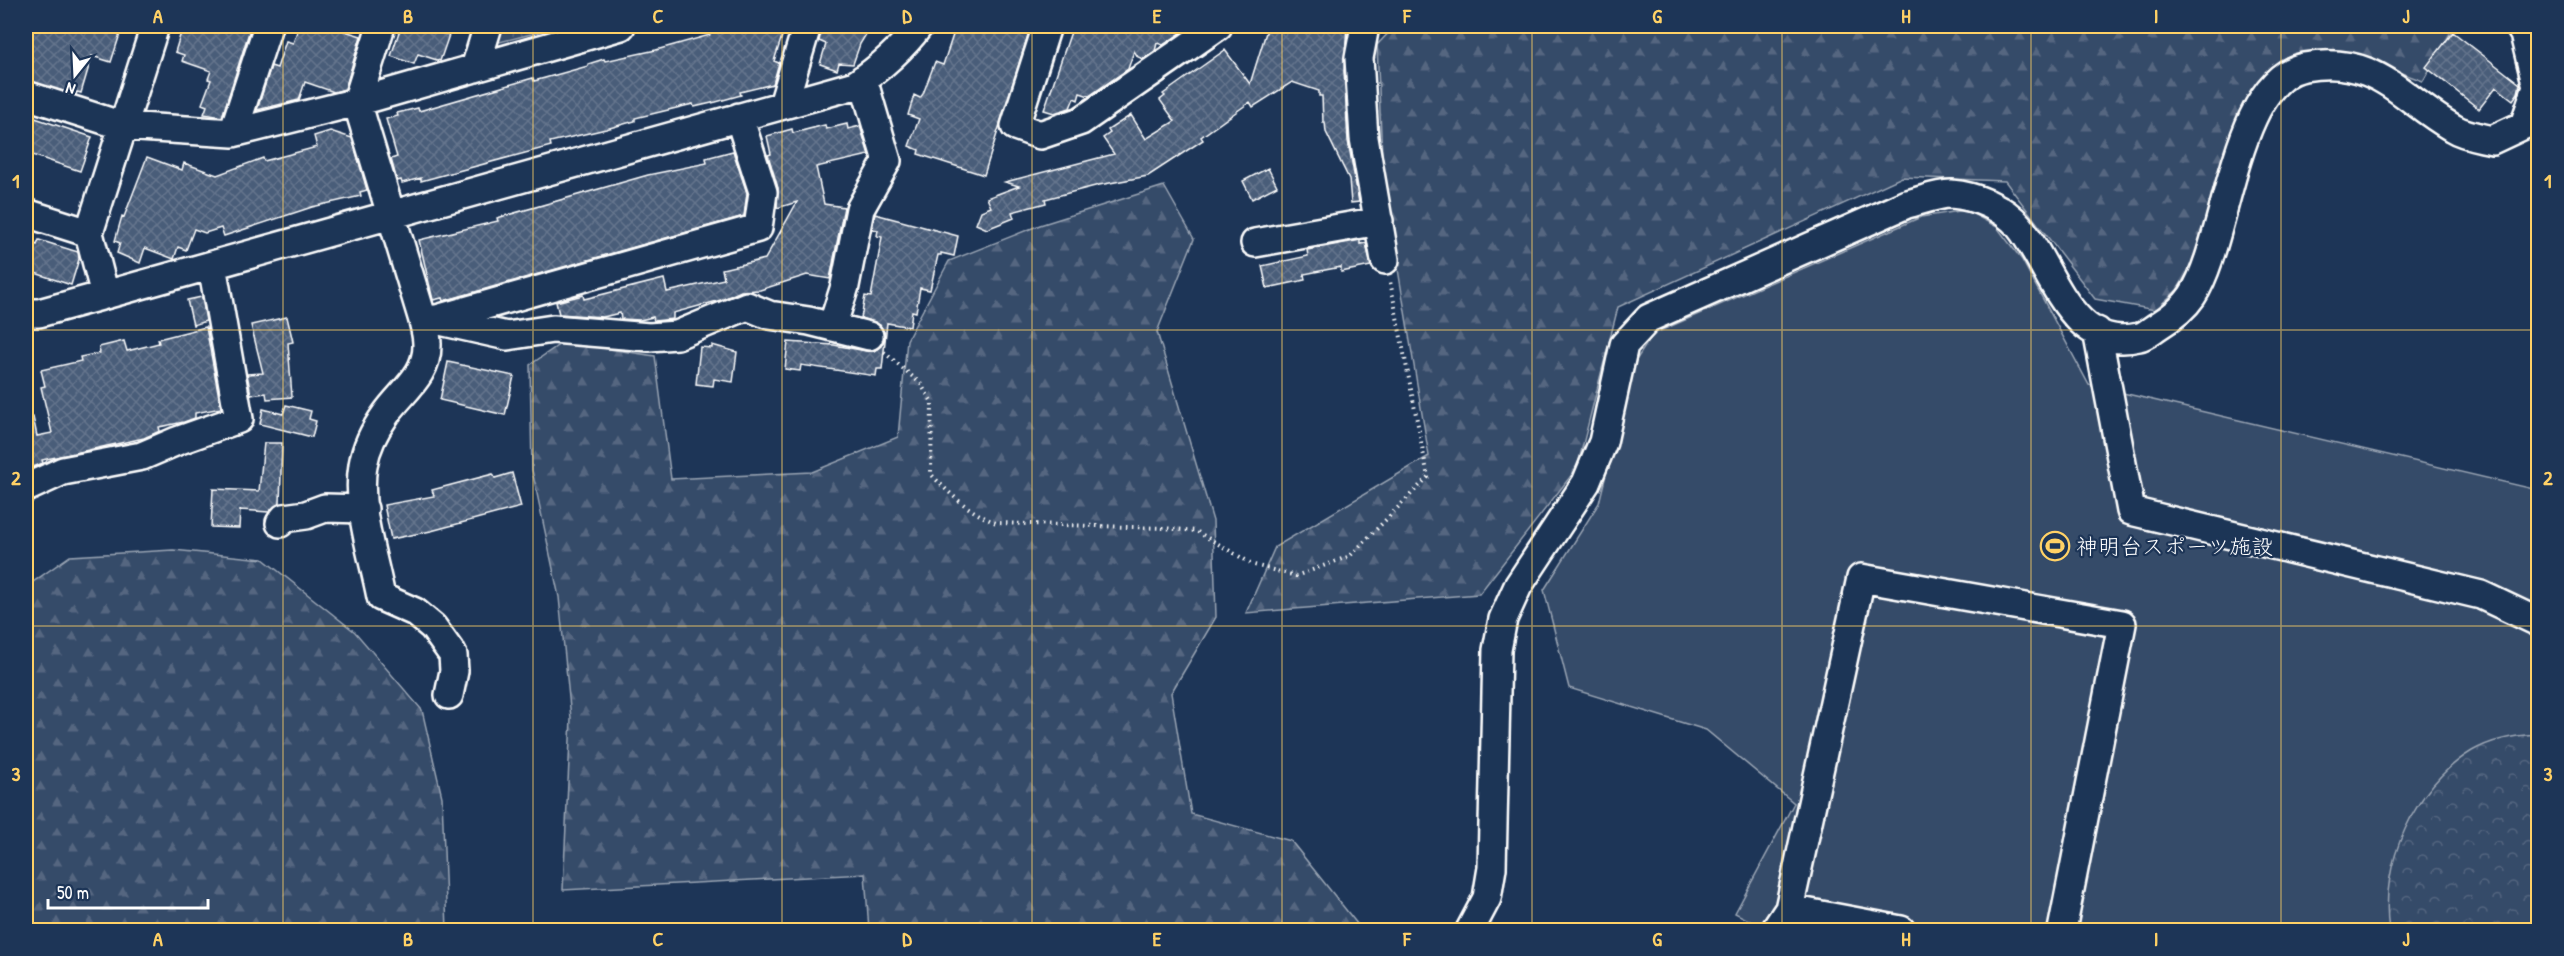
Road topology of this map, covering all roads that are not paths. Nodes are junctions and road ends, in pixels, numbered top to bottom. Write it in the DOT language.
graph roads {
  1 [pos="268,26"];
  2 [pos="381,26"];
  3 [pos="488,26"];
  4 [pos="621,26"];
  5 [pos="807,26"];
  6 [pos="919,26"];
  7 [pos="1047,26"];
  8 [pos="1218,26"];
  9 [pos="1365,26"];
  10 [pos="2519,26"];
  11 [pos="151,27"];
  12 [pos="475,68"];
  13 [pos="863,79"];
  14 [pos="26,95"];
  15 [pos="357,102"];
  16 [pos="783,105"];
  17 [pos="739,117"];
  18 [pos="123,126"];
  19 [pos="233,133"];
  20 [pos="26,213"];
  21 [pos="390,216"];
  22 [pos="1379,221"];
  23 [pos="89,233"];
  24 [pos="1255,243"];
  25 [pos="1385,260"];
  26 [pos="212,265"];
  27 [pos="105,295"];
  28 [pos="26,313"];
  29 [pos="429,318"];
  30 [pos="832,327"];
  31 [pos="2097,331"];
  32 [pos="869,336"];
  33 [pos="26,488"];
  34 [pos="364,509"];
  35 [pos="280,523"];
  36 [pos="2538,622"];
  37 [pos="449,695"];
  38 [pos="1782,920"];
  39 [pos="1470,930"];
  40 [pos="1901,930"];
  41 [pos="2062,930"];
  1 -- 19 [label="street"];
  2 -- 15 [label="street"];
  3 -- 12 [label="street"];
  4 -- 12 [label="street"];
  5 -- 16 [label="street"];
  6 -- 13 [label="street"];
  7 -- 8 [label="street"];
  9 -- 22 [label="street"];
  10 -- 31 [label="street"];
  11 -- 18 [label="street"];
  12 -- 15 [label="street"];
  13 -- 16 [label="street"];
  13 -- 30 [label="street"];
  14 -- 18 [label="street"];
  15 -- 19 [label="street"];
  15 -- 21 [label="street"];
  16 -- 17 [label="street"];
  17 -- 21 [label="street"];
  17 -- 29 [label="street"];
  18 -- 19 [label="street"];
  18 -- 23 [label="street"];
  20 -- 23 [label="street"];
  21 -- 26 [label="street"];
  21 -- 29 [label="street"];
  22 -- 24 [label="street"];
  22 -- 25 [label="street"];
  23 -- 27 [label="street"];
  26 -- 27 [label="street"];
  26 -- 33 [label="street"];
  27 -- 28 [label="street"];
  29 -- 30 [label="street"];
  29 -- 34 [label="street"];
  30 -- 32 [label="street"];
  31 -- 36 [label="street"];
  31 -- 39 [label="street"];
  34 -- 35 [label="street"];
  34 -- 37 [label="street"];
  38 -- 40 [label="street"];
  38 -- 41 [label="street"];
}
